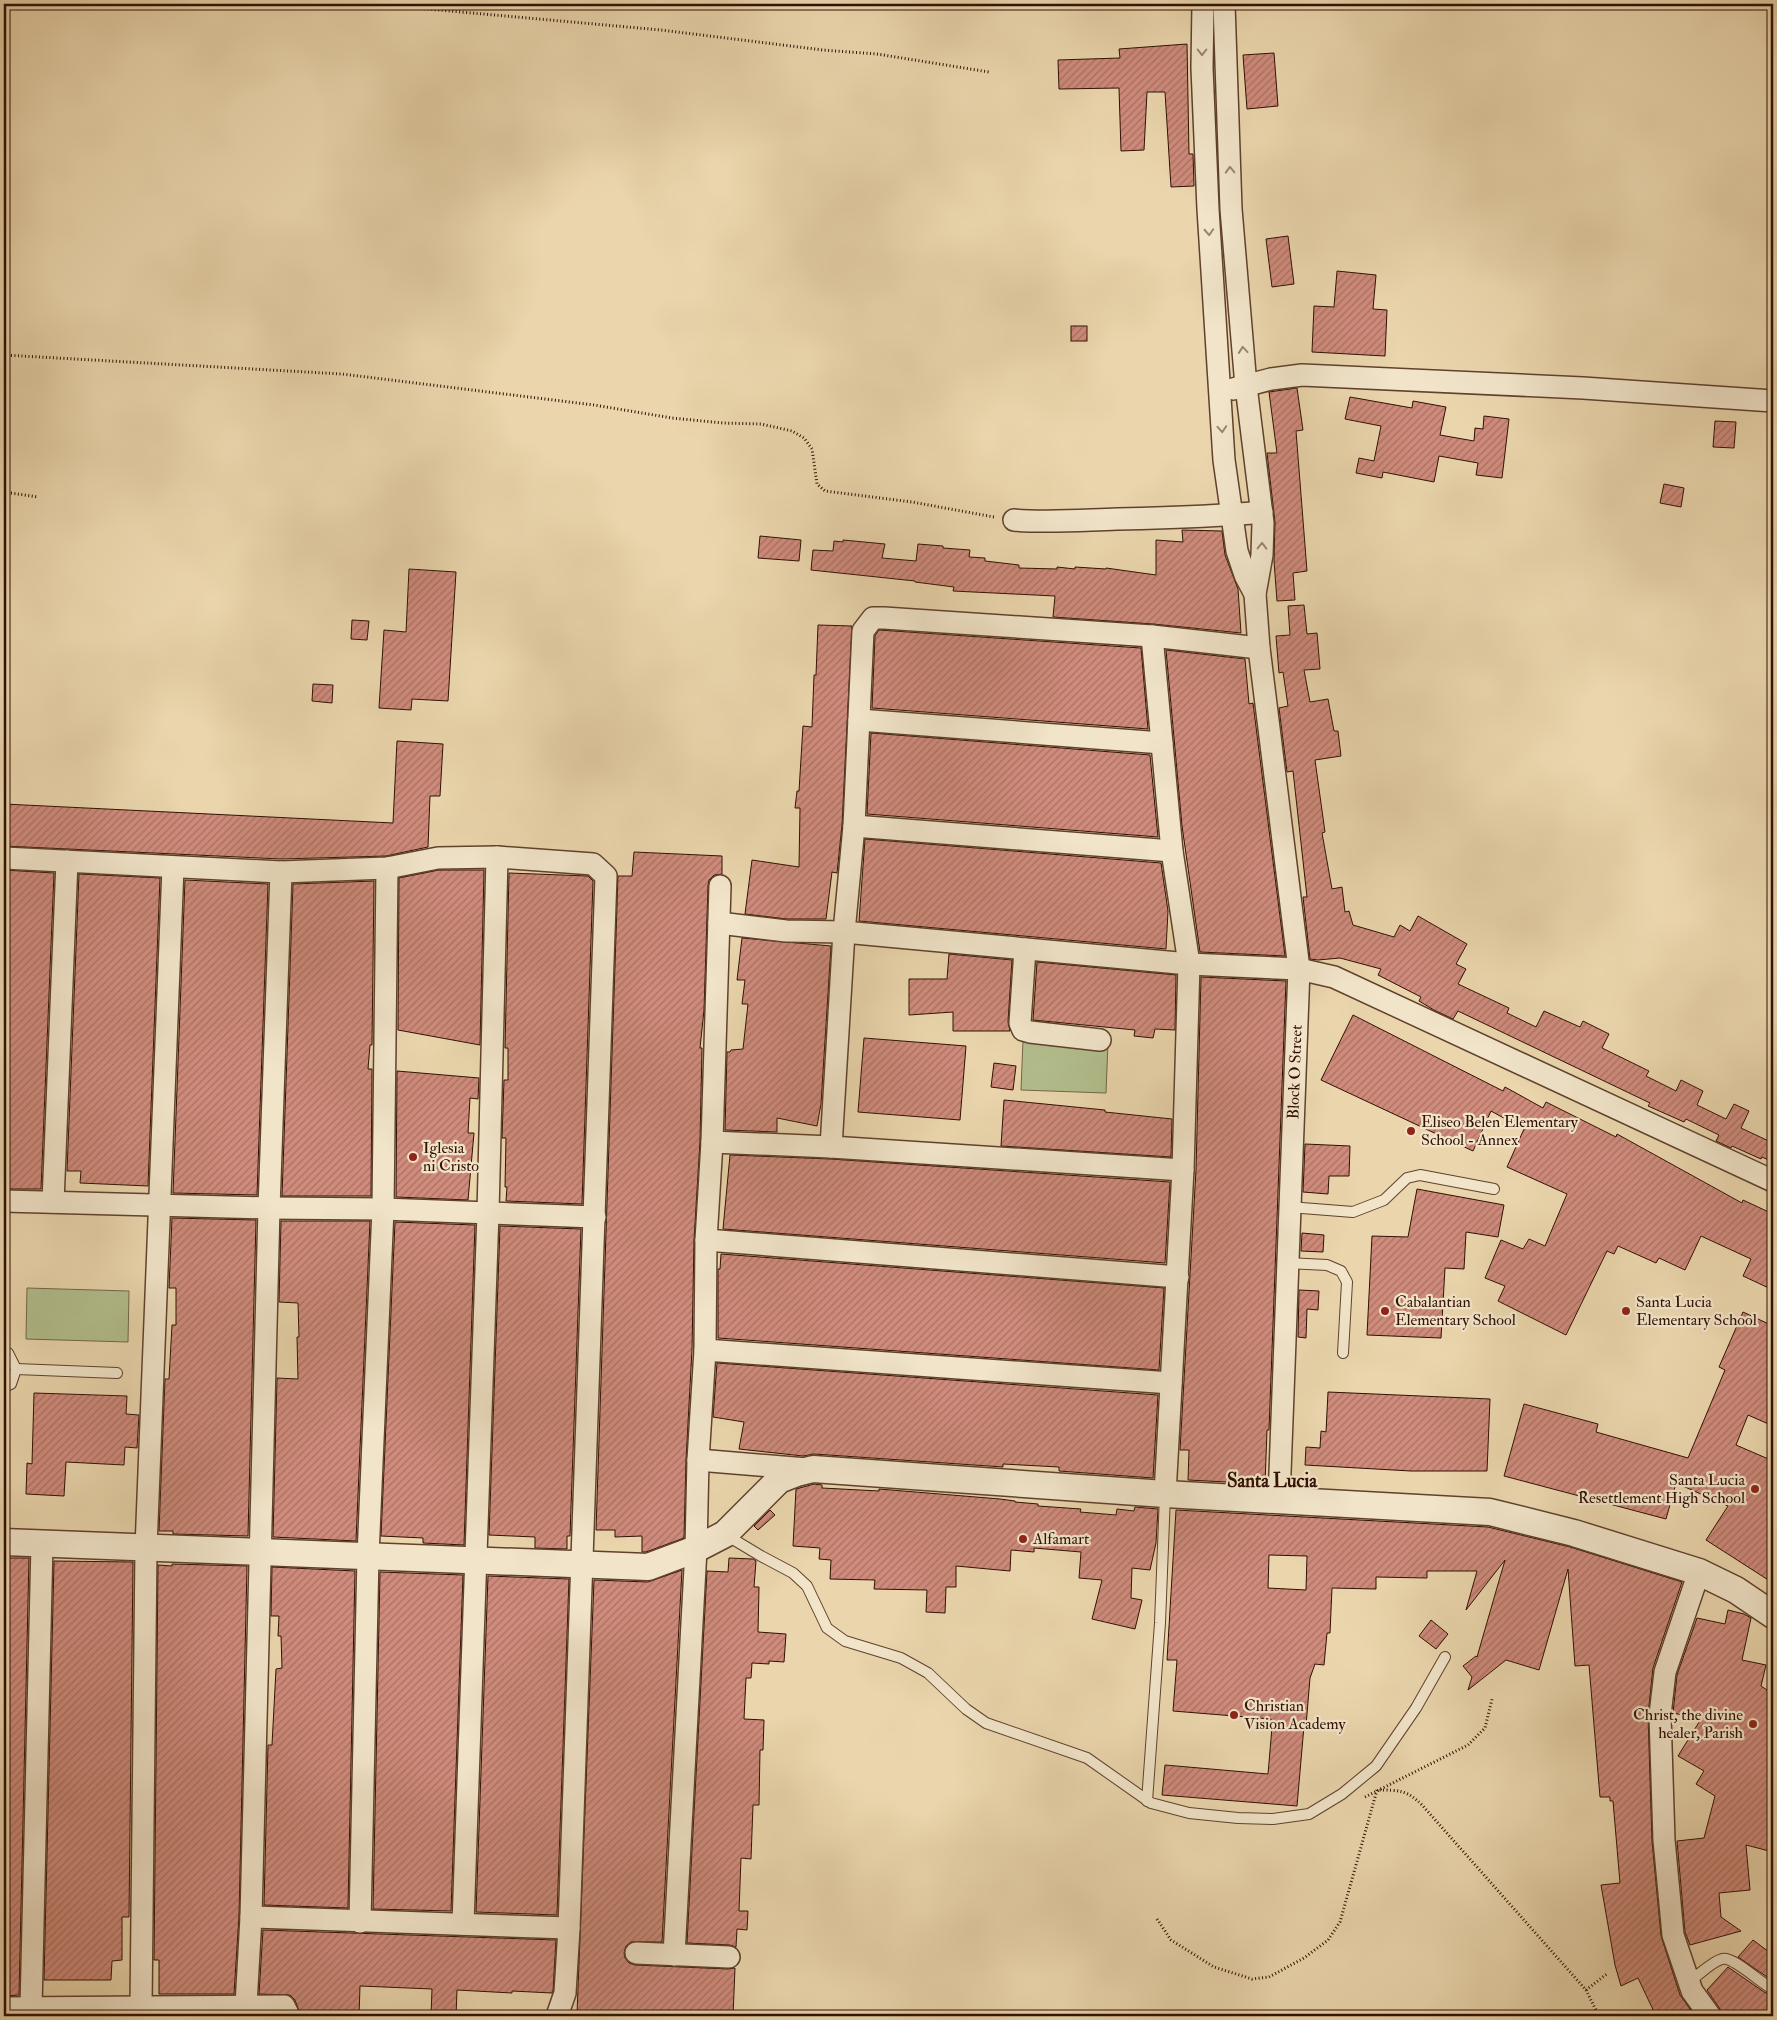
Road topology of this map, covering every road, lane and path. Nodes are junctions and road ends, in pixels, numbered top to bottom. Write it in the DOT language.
graph roads {
  1 [pos="372,4"];
  2 [pos="1203,4"];
  3 [pos="1224,4"];
  4 [pos="989,72"];
  5 [pos="1228,127"];
  6 [pos="1204,128"];
  7 [pos="1208,209"];
  8 [pos="1231,210"];
  9 [pos="4,355"];
  10 [pos="1246,386"];
  11 [pos="1219,392"];
  12 [pos="1773,401"];
  13 [pos="4,492"];
  14 [pos="38,497"];
  15 [pos="1262,512"];
  16 [pos="1231,515"];
  17 [pos="1014,520"];
  18 [pos="1255,594"];
  19 [pos="1152,636"];
  20 [pos="1259,648"];
  21 [pos="859,720"];
  22 [pos="1162,744"];
  23 [pos="854,826"];
  24 [pos="1172,851"];
  25 [pos="497,857"];
  26 [pos="4,858"];
  27 [pos="67,860"];
  28 [pos="173,867"];
  29 [pos="387,868"];
  30 [pos="281,872"];
  31 [pos="720,886"];
  32 [pos="719,923"];
  33 [pos="844,932"];
  34 [pos="1024,949"];
  35 [pos="1189,964"];
  36 [pos="1299,969"];
  37 [pos="1100,1040"];
  38 [pos="712,1142"];
  39 [pos="831,1148"];
  40 [pos="1183,1170"];
  41 [pos="1773,1181"];
  42 [pos="1494,1188"];
  43 [pos="4,1200"];
  44 [pos="54,1202"];
  45 [pos="159,1205"];
  46 [pos="1289,1207"];
  47 [pos="269,1208"];
  48 [pos="384,1209"];
  49 [pos="488,1213"];
  50 [pos="595,1217"];
  51 [pos="706,1240"];
  52 [pos="1287,1263"];
  53 [pos="1178,1277"];
  54 [pos="705,1350"];
  55 [pos="4,1351"];
  56 [pos="1343,1353"];
  57 [pos="16,1369"];
  58 [pos="117,1373"];
  59 [pos="1171,1384"];
  60 [pos="4,1387"];
  61 [pos="698,1460"];
  62 [pos="813,1469"];
  63 [pos="1165,1494"];
  64 [pos="1279,1499"];
  65 [pos="725,1534"];
  66 [pos="4,1542"];
  67 [pos="42,1544"];
  68 [pos="146,1548"];
  69 [pos="696,1548"];
  70 [pos="261,1552"];
  71 [pos="368,1556"];
  72 [pos="475,1560"];
  73 [pos="582,1563"];
  74 [pos="1699,1572"];
  75 [pos="1773,1615"];
  76 [pos="1445,1657"];
  77 [pos="1492,1699"];
  78 [pos="1377,1790"];
  79 [pos="1359,1800"];
  80 [pos="1147,1801"];
  81 [pos="251,1917"];
  82 [pos="1157,1919"];
  83 [pos="360,1922"];
  84 [pos="463,1924"];
  85 [pos="569,1928"];
  86 [pos="636,1953"];
  87 [pos="674,1955"];
  88 [pos="729,1957"];
  89 [pos="1608,1973"];
  90 [pos="1689,1982"];
  91 [pos="1773,1989"];
  92 [pos="1586,1990"];
  93 [pos="246,2005"];
  94 [pos="142,2006"];
  95 [pos="4,2008"];
  96 [pos="30,2008"];
  97 [pos="289,2016"];
  98 [pos="557,2016"];
  99 [pos="1599,2016"];
  100 [pos="1710,2016"];
  1 -- 4 [label="path"];
  2 -- 6 [label="street, one-way"];
  3 -- 5 [label="street"];
  5 -- 6 [label="street"];
  8 -- 5 [label="street, one-way"];
  6 -- 7 [label="street"];
  7 -- 8 [label="street"];
  7 -- 11 [label="street, one-way"];
  10 -- 8 [label="street, one-way"];
  9 -- 17 [label="path"];
  10 -- 11 [label="street"];
  10 -- 12 [label="street"];
  10 -- 15 [label="street"];
  11 -- 16 [label="street, one-way"];
  13 -- 14 [label="path"];
  15 -- 16 [label="street"];
  18 -- 15 [label="street, one-way"];
  16 -- 17 [label="street"];
  16 -- 18 [label="street"];
  18 -- 20 [label="street, Block O Street"];
  19 -- 20 [label="street"];
  19 -- 21 [label="street"];
  19 -- 22 [label="street"];
  20 -- 36 [label="street, Block O Street"];
  21 -- 22 [label="street"];
  21 -- 23 [label="street"];
  22 -- 24 [label="street"];
  23 -- 24 [label="street"];
  23 -- 33 [label="street"];
  24 -- 35 [label="street"];
  25 -- 29 [label="street"];
  25 -- 49 [label="street"];
  25 -- 50 [label="street"];
  26 -- 27 [label="street"];
  27 -- 28 [label="street"];
  27 -- 44 [label="street"];
  28 -- 30 [label="street"];
  28 -- 45 [label="street"];
  29 -- 30 [label="street"];
  29 -- 48 [label="street"];
  30 -- 47 [label="street"];
  31 -- 32 [label="street"];
  32 -- 33 [label="street"];
  32 -- 38 [label="street"];
  33 -- 34 [label="street"];
  33 -- 39 [label="street"];
  34 -- 35 [label="street"];
  34 -- 37 [label="street"];
  35 -- 36 [label="street"];
  35 -- 40 [label="street"];
  36 -- 41 [label="street"];
  36 -- 46 [label="street, Block O Street"];
  38 -- 39 [label="street"];
  38 -- 51 [label="street"];
  39 -- 40 [label="street"];
  40 -- 53 [label="street"];
  42 -- 46 [label="lane"];
  43 -- 44 [label="street"];
  44 -- 45 [label="street"];
  45 -- 47 [label="street"];
  45 -- 68 [label="street"];
  46 -- 52 [label="street, Block O Street"];
  47 -- 48 [label="street"];
  47 -- 70 [label="street"];
  48 -- 49 [label="street"];
  48 -- 71 [label="street"];
  49 -- 50 [label="street"];
  49 -- 72 [label="street"];
  50 -- 73 [label="street"];
  51 -- 53 [label="street"];
  51 -- 54 [label="street"];
  52 -- 56 [label="lane"];
  52 -- 64 [label="street, Block O Street"];
  53 -- 59 [label="street"];
  54 -- 59 [label="street"];
  54 -- 61 [label="street"];
  55 -- 57 [label="lane"];
  57 -- 58 [label="lane"];
  57 -- 60 [label="lane"];
  59 -- 63 [label="street"];
  61 -- 62 [label="street"];
  61 -- 69 [label="street"];
  62 -- 63 [label="street"];
  62 -- 65 [label="street"];
  63 -- 64 [label="street"];
  63 -- 80 [label="lane"];
  64 -- 74 [label="street"];
  65 -- 69 [label="street"];
  65 -- 80 [label="lane"];
  66 -- 67 [label="street"];
  67 -- 68 [label="street"];
  67 -- 96 [label="street"];
  68 -- 70 [label="street"];
  68 -- 94 [label="street"];
  69 -- 73 [label="street"];
  69 -- 87 [label="street"];
  70 -- 71 [label="street"];
  70 -- 81 [label="street"];
  71 -- 72 [label="street"];
  71 -- 83 [label="street"];
  72 -- 73 [label="street"];
  72 -- 84 [label="street"];
  73 -- 85 [label="street"];
  74 -- 75 [label="street"];
  74 -- 90 [label="street"];
  76 -- 80 [label="lane"];
  77 -- 78 [label="path"];
  78 -- 79 [label="path"];
  78 -- 82 [label="path"];
  78 -- 92 [label="path"];
  81 -- 83 [label="street"];
  81 -- 93 [label="street"];
  83 -- 84 [label="street"];
  84 -- 85 [label="street"];
  85 -- 98 [label="street"];
  86 -- 87 [label="street"];
  87 -- 88 [label="street"];
  89 -- 92 [label="path"];
  90 -- 91 [label="lane"];
  90 -- 100 [label="street"];
  92 -- 99 [label="path"];
  93 -- 94 [label="street"];
  93 -- 97 [label="street"];
  94 -- 96 [label="street"];
  95 -- 96 [label="street"];
}
